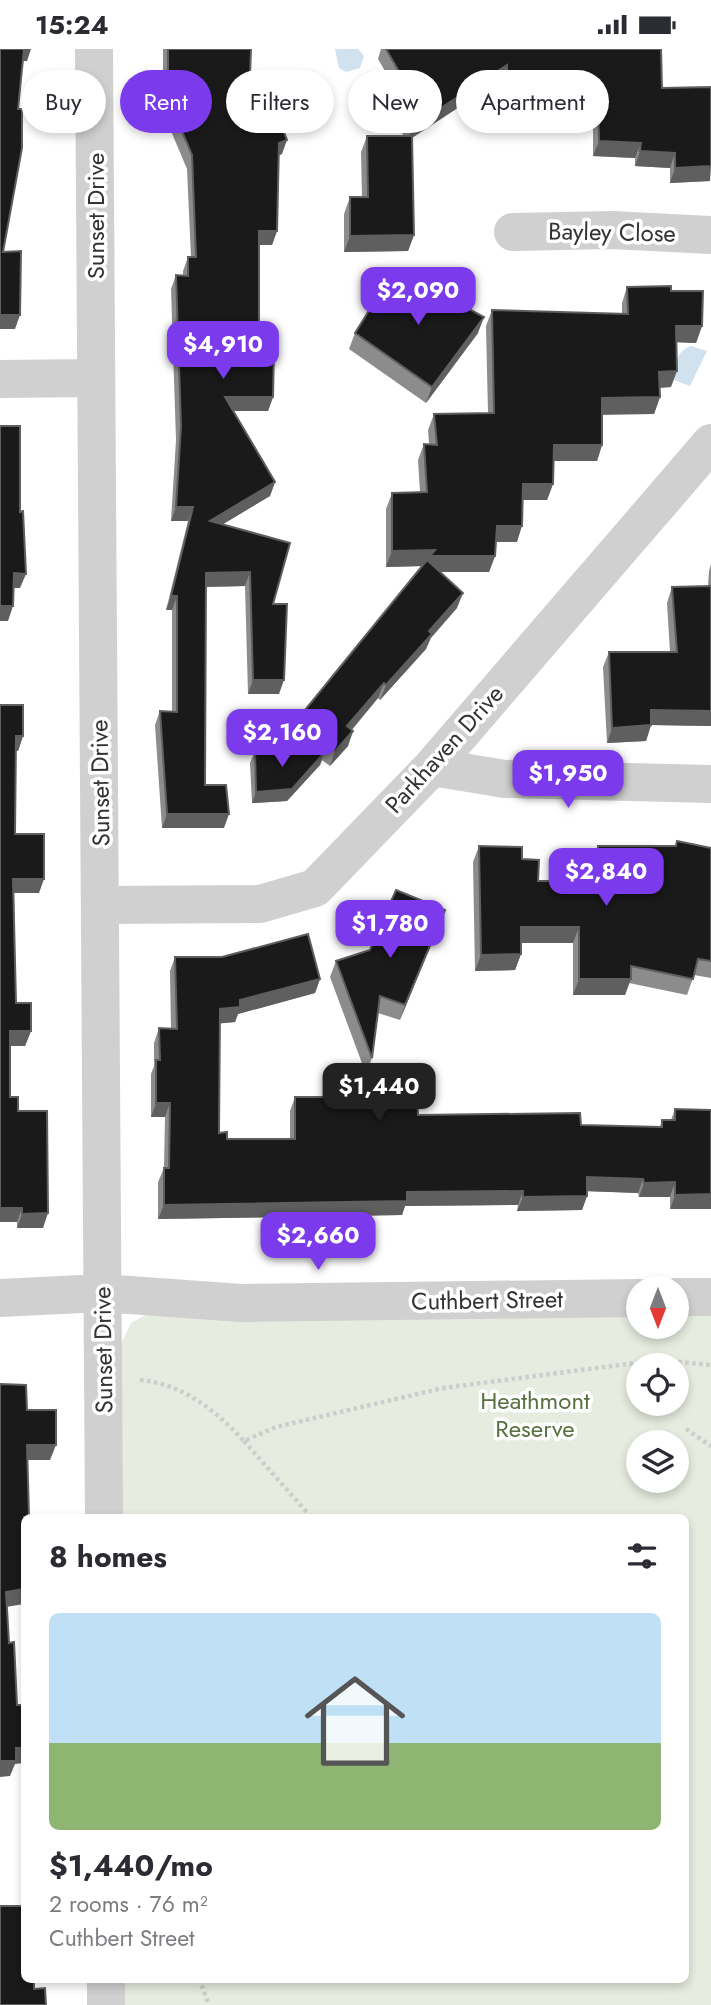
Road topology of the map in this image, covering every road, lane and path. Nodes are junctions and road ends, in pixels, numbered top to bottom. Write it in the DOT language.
graph roads {
  1 [pos="94,49"];
  2 [pos="513,232"];
  3 [pos="711,235"];
  4 [pos="96,378"];
  5 [pos="0,379"];
  6 [pos="711,443"];
  7 [pos="432,767"];
  8 [pos="711,784"];
  9 [pos="102,905"];
  10 [pos="102,1293"];
  11 [pos="690,1297"];
  12 [pos="711,1297"];
  13 [pos="0,1298"];
  14 [pos="626,1298"];
  15 [pos="711,1365"];
  16 [pos="103,1378"];
  17 [pos="686,1429"];
  18 [pos="711,1438"];
  19 [pos="244,1441"];
  20 [pos="704,1441"];
  21 [pos="711,1446"];
  22 [pos="104,1514"];
  23 [pos="308,1514"];
  24 [pos="106,1983"];
  25 [pos="201,1983"];
  26 [pos="106,2005"];
  27 [pos="209,2005"];
  1 -- 4 [label="street, Sunset Drive"];
  2 -- 3 [label="street, Bayley Close"];
  4 -- 5 [label="street"];
  4 -- 9 [label="street, Sunset Drive"];
  6 -- 7 [label="street, Parkhaven Drive"];
  7 -- 8 [label="street"];
  7 -- 9 [label="street, Parkhaven Drive"];
  9 -- 10 [label="street, Sunset Drive"];
  10 -- 13 [label="street, Cuthbert Street"];
  10 -- 14 [label="street, Cuthbert Street"];
  10 -- 16 [label="street, Sunset Drive"];
  11 -- 12 [label="street"];
  15 -- 19 [label="path"];
  16 -- 19 [label="path"];
  16 -- 22 [label="street, Sunset Drive"];
  17 -- 20 [label="path"];
  18 -- 20 [label="path"];
  19 -- 23 [label="path"];
  20 -- 21 [label="path"];
  24 -- 26 [label="street"];
  25 -- 27 [label="path"];
}
